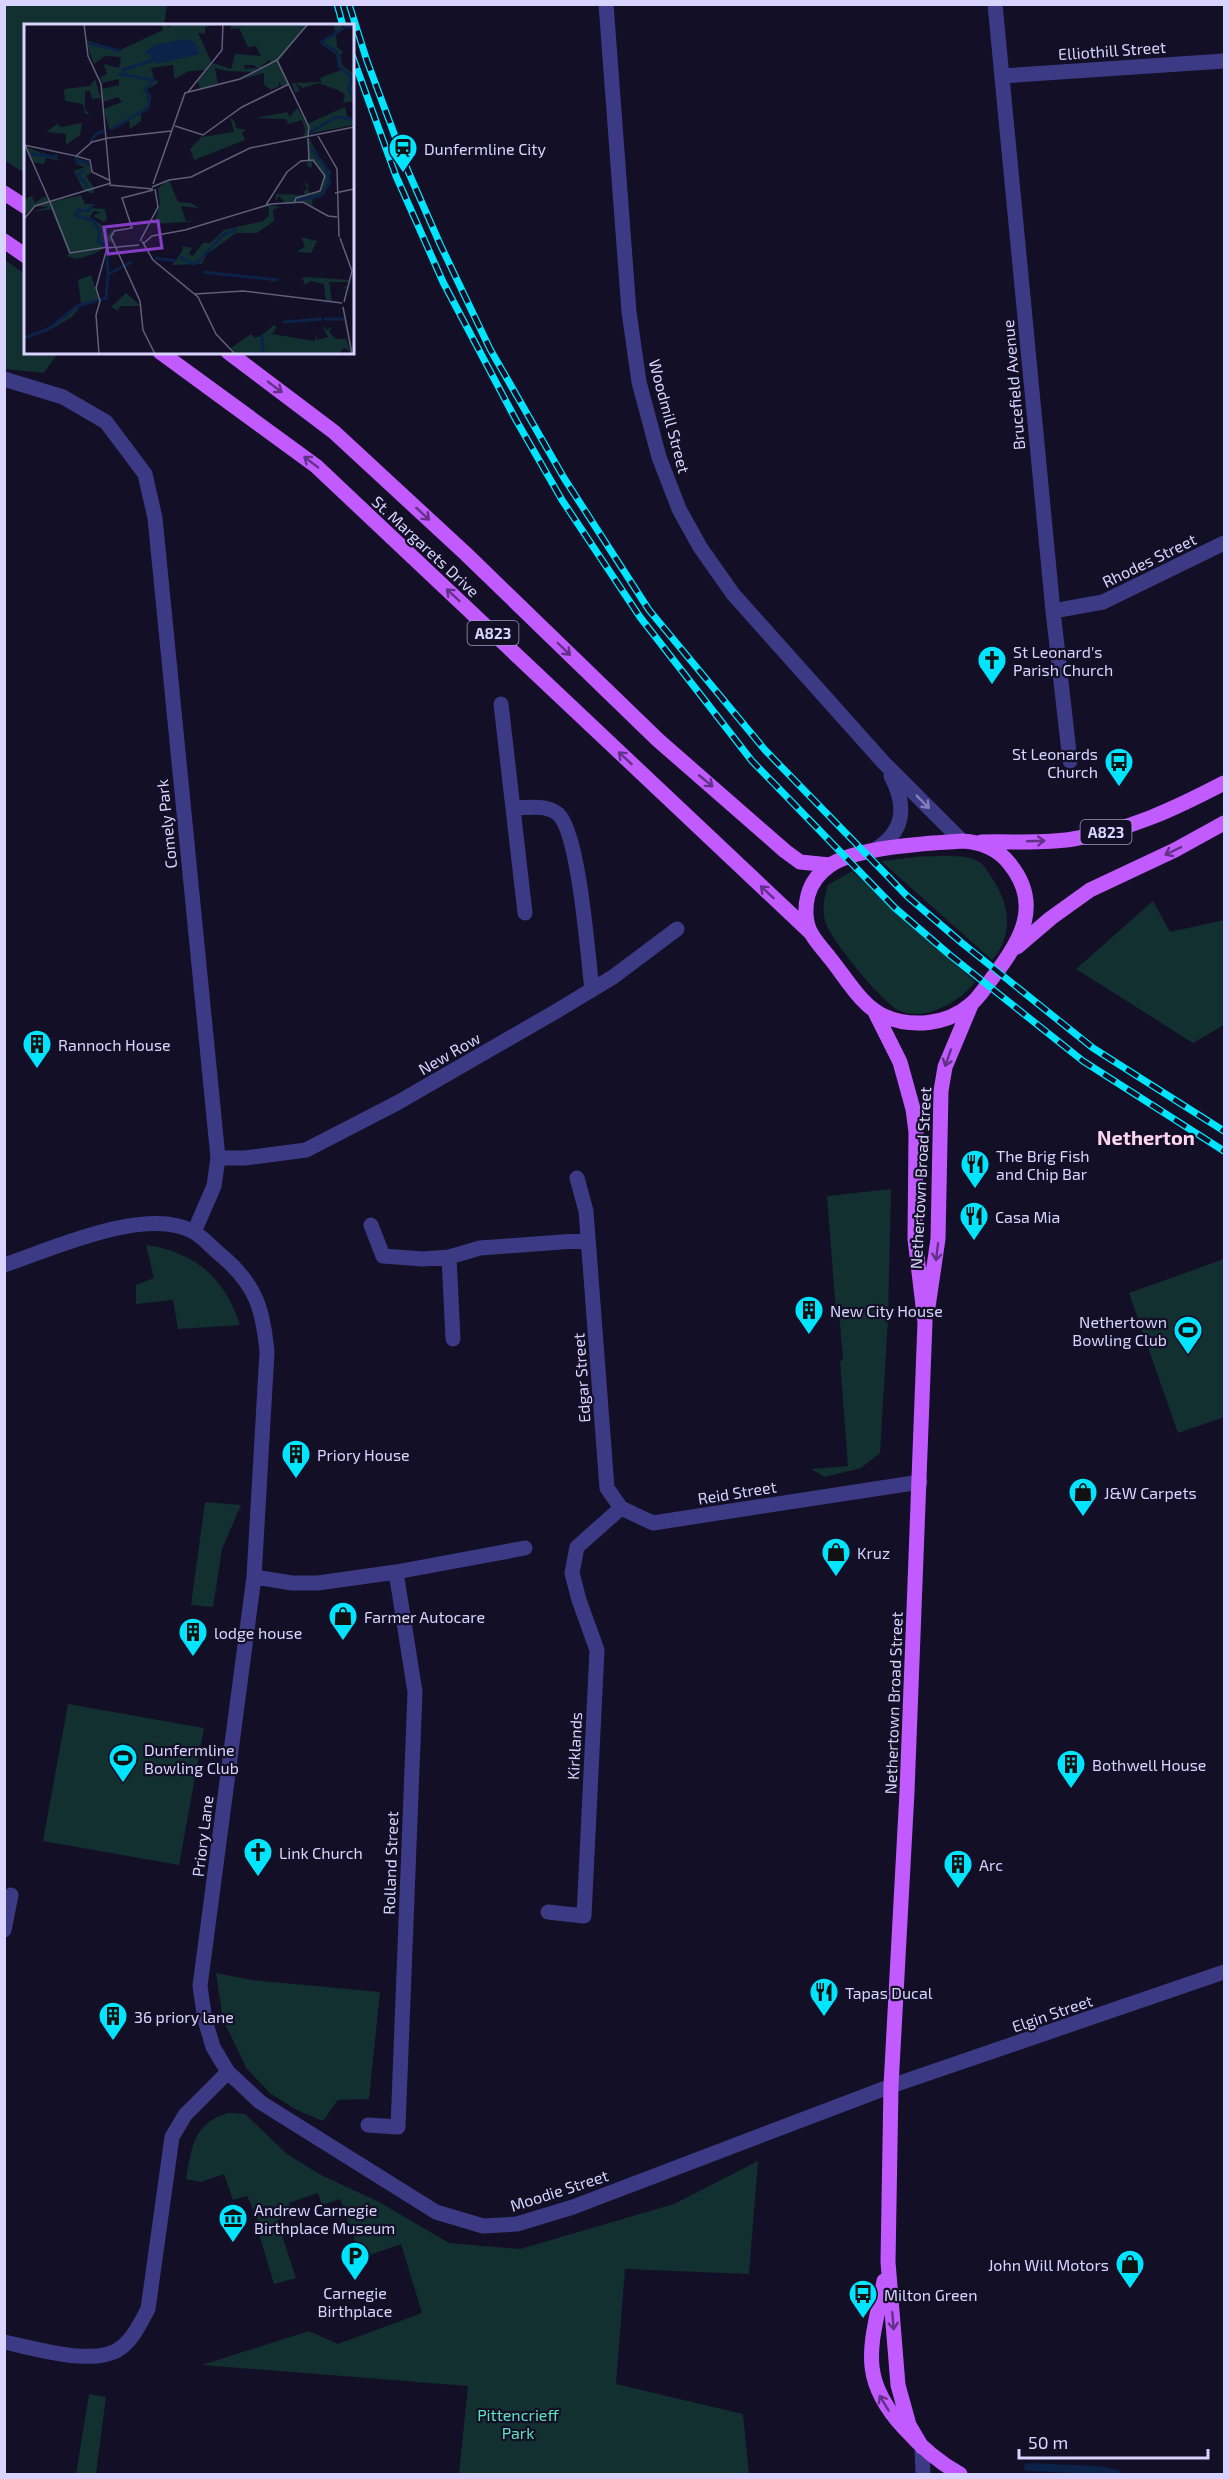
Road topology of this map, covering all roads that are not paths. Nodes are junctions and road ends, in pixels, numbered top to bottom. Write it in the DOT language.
graph roads {
  1 [pos="606,4"];
  2 [pos="995,4"];
  3 [pos="1224,61"];
  4 [pos="1002,76"];
  5 [pos="4,193"];
  6 [pos="24,206"];
  7 [pos="4,241"];
  8 [pos="24,255"];
  9 [pos="163,354"];
  10 [pos="231,354"];
  11 [pos="4,380"];
  12 [pos="1224,543"];
  13 [pos="1053,611"];
  14 [pos="501,704"];
  15 [pos="1070,761"];
  16 [pos="884,763"];
  17 [pos="1224,783"];
  18 [pos="514,808"];
  19 [pos="1224,823"];
  20 [pos="962,841"];
  21 [pos="978,842"];
  22 [pos="870,852"];
  23 [pos="830,865"];
  24 [pos="525,913"];
  25 [pos="677,928"];
  26 [pos="810,932"];
  27 [pos="1013,951"];
  28 [pos="592,990"];
  29 [pos="971,1004"];
  30 [pos="874,1012"];
  31 [pos="218,1158"];
  32 [pos="577,1178"];
  33 [pos="371,1225"];
  34 [pos="194,1232"];
  35 [pos="588,1240"];
  36 [pos="449,1257"];
  37 [pos="4,1265"];
  38 [pos="925,1322"];
  39 [pos="453,1339"];
  40 [pos="920,1482"];
  41 [pos="621,1508"];
  42 [pos="525,1548"];
  43 [pos="396,1572"];
  44 [pos="254,1577"];
  45 [pos="11,1895"];
  46 [pos="548,1912"];
  47 [pos="4,1930"];
  48 [pos="1224,1972"];
  49 [pos="228,2072"];
  50 [pos="891,2086"];
  51 [pos="368,2125"];
  52 [pos="888,2262"];
  53 [pos="4,2342"];
  54 [pos="922,2447"];
  55 [pos="923,2475"];
  56 [pos="960,2475"];
  1 -- 16 [label="street, Woodmill Street"];
  2 -- 4 [label="street, Brucefield Avenue"];
  3 -- 4 [label="street, Elliothill Street"];
  4 -- 13 [label="street, Brucefield Avenue"];
  5 -- 6 [label="main road"];
  7 -- 8 [label="main road"];
  26 -- 9 [label="main road, St. Margarets Drive / A823, one-way"];
  10 -- 23 [label="main road, St. Margarets Drive / A823, one-way"];
  11 -- 31 [label="street, Comely Park"];
  12 -- 13 [label="street, Rhodes Street"];
  13 -- 15 [label="street, Brucefield Avenue"];
  14 -- 18 [label="street"];
  16 -- 20 [label="street, Woodmill Street, one-way"];
  16 -- 22 [label="street, Woodmill Street"];
  21 -- 17 [label="main road, A823, one-way"];
  18 -- 24 [label="street"];
  18 -- 28 [label="street"];
  19 -- 27 [label="main road, A823, one-way"];
  20 -- 21 [label="main road, A823"];
  20 -- 22 [label="main road, A823"];
  21 -- 27 [label="main road, A823"];
  22 -- 23 [label="main road, A823"];
  23 -- 26 [label="main road"];
  25 -- 28 [label="street, New Row"];
  26 -- 30 [label="main road, A823"];
  27 -- 29 [label="main road, A823"];
  28 -- 31 [label="street, New Row"];
  29 -- 30 [label="main road, A823"];
  29 -- 38 [label="main road, Nethertown Broad Street, one-way"];
  30 -- 38 [label="main road, Nethertown Broad Street"];
  31 -- 34 [label="street, Comely Park"];
  32 -- 35 [label="street, Edgar Street"];
  33 -- 36 [label="street"];
  34 -- 37 [label="street"];
  34 -- 44 [label="street, Priory Lane"];
  35 -- 36 [label="street"];
  35 -- 41 [label="street, Edgar Street"];
  36 -- 39 [label="street"];
  38 -- 40 [label="main road, Nethertown Broad Street"];
  40 -- 41 [label="street, Reid Street"];
  40 -- 50 [label="main road, Nethertown Broad Street"];
  41 -- 46 [label="street, Kirklands"];
  42 -- 43 [label="street"];
  43 -- 44 [label="street"];
  43 -- 51 [label="street, Rolland Street"];
  44 -- 49 [label="street, Priory Lane"];
  45 -- 47 [label="street"];
  48 -- 50 [label="street, Elgin Street"];
  49 -- 50 [label="street, Moodie Street"];
  49 -- 53 [label="street"];
  50 -- 52 [label="main road, Nethertown Broad Street"];
  52 -- 54 [label="main road, one-way"];
  54 -- 52 [label="main road, one-way"];
  54 -- 55 [label="street"];
  54 -- 56 [label="main road"];
}
